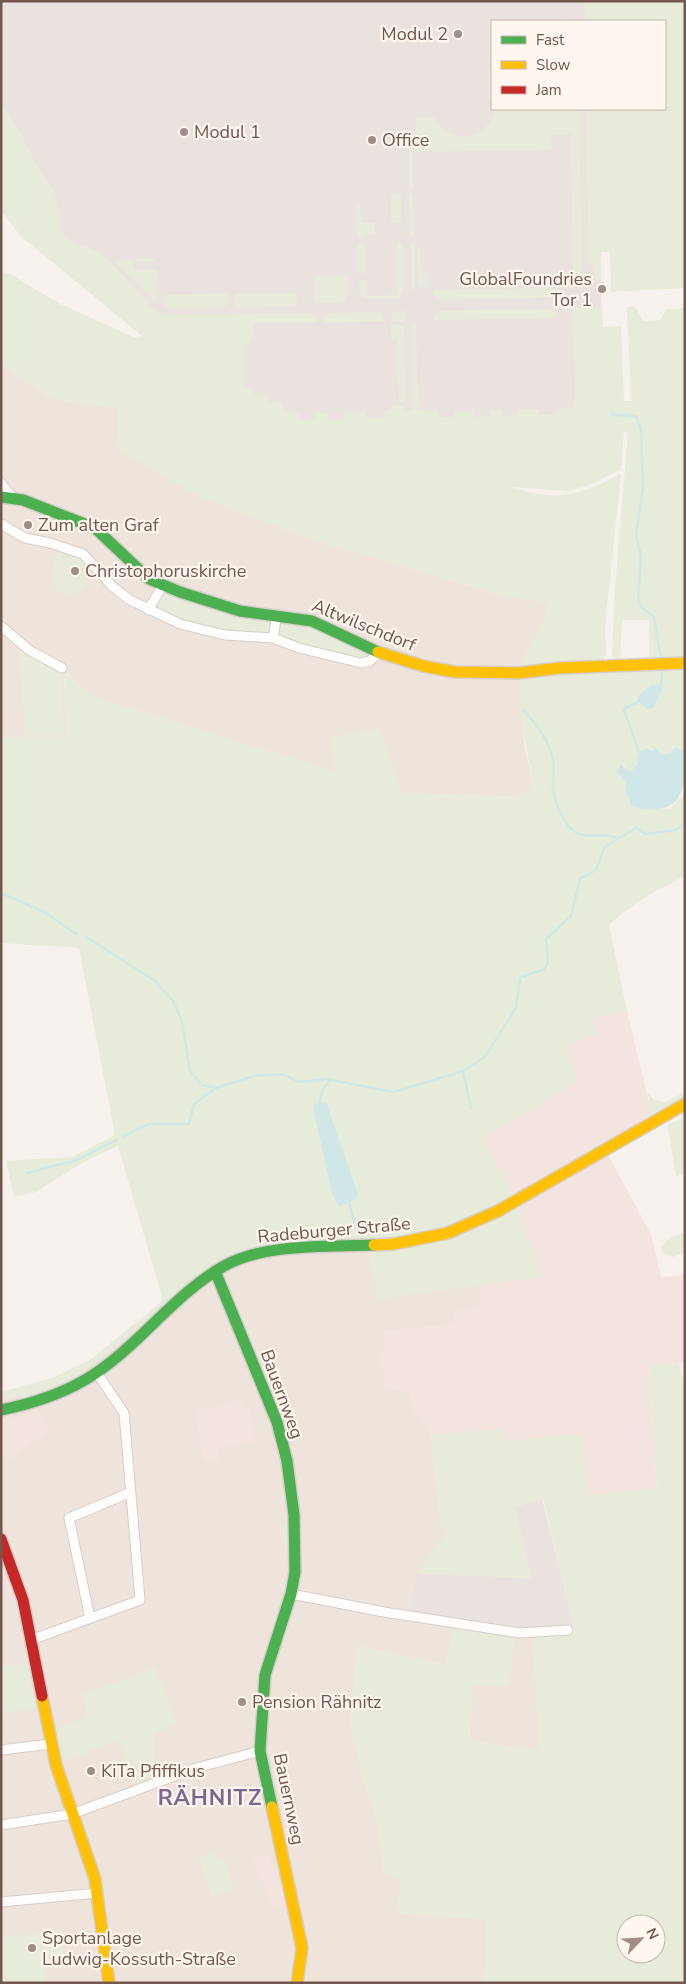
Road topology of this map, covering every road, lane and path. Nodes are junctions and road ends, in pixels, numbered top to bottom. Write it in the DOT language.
graph roads {
  1 [pos="1,484"];
  2 [pos="7,497"];
  3 [pos="1,524"];
  4 [pos="163,585"];
  5 [pos="148,610"];
  6 [pos="277,615"];
  7 [pos="1,626"];
  8 [pos="273,638"];
  9 [pos="378,653"];
  10 [pos="685,663"];
  11 [pos="62,668"];
  12 [pos="685,1104"];
  13 [pos="215,1271"];
  14 [pos="97,1373"];
  15 [pos="1,1410"];
  16 [pos="129,1493"];
  17 [pos="1,1539"];
  18 [pos="291,1594"];
  19 [pos="90,1618"];
  20 [pos="568,1630"];
  21 [pos="31,1640"];
  22 [pos="51,1744"];
  23 [pos="1,1750"];
  24 [pos="260,1751"];
  25 [pos="72,1814"];
  26 [pos="1,1825"];
  27 [pos="98,1893"];
  28 [pos="1,1902"];
  29 [pos="109,1983"];
  30 [pos="296,1983"];
  1 -- 2 [label="street, Altwilschdorf"];
  2 -- 4 [label="street, Altwilschdorf"];
  3 -- 5 [label="street"];
  4 -- 5 [label="street"];
  4 -- 6 [label="street, Altwilschdorf"];
  5 -- 8 [label="street"];
  6 -- 8 [label="street"];
  6 -- 9 [label="street, Altwilschdorf"];
  7 -- 11 [label="street"];
  8 -- 9 [label="street"];
  9 -- 10 [label="street, Altwilschdorf"];
  12 -- 13 [label="street, Radeburger Straße"];
  13 -- 14 [label="street, Radeburger Straße"];
  13 -- 18 [label="street, Bauernweg"];
  14 -- 15 [label="street, Radeburger Straße"];
  14 -- 16 [label="street"];
  16 -- 19 [label="street"];
  16 -- 19 [label="street"];
  17 -- 21 [label="street"];
  18 -- 20 [label="street"];
  18 -- 24 [label="street, Bauernweg"];
  19 -- 21 [label="street"];
  21 -- 22 [label="street"];
  22 -- 23 [label="street"];
  22 -- 25 [label="street"];
  24 -- 25 [label="street"];
  24 -- 30 [label="street, Bauernweg"];
  25 -- 26 [label="street"];
  25 -- 27 [label="street"];
  27 -- 28 [label="street"];
  27 -- 29 [label="street"];
}
